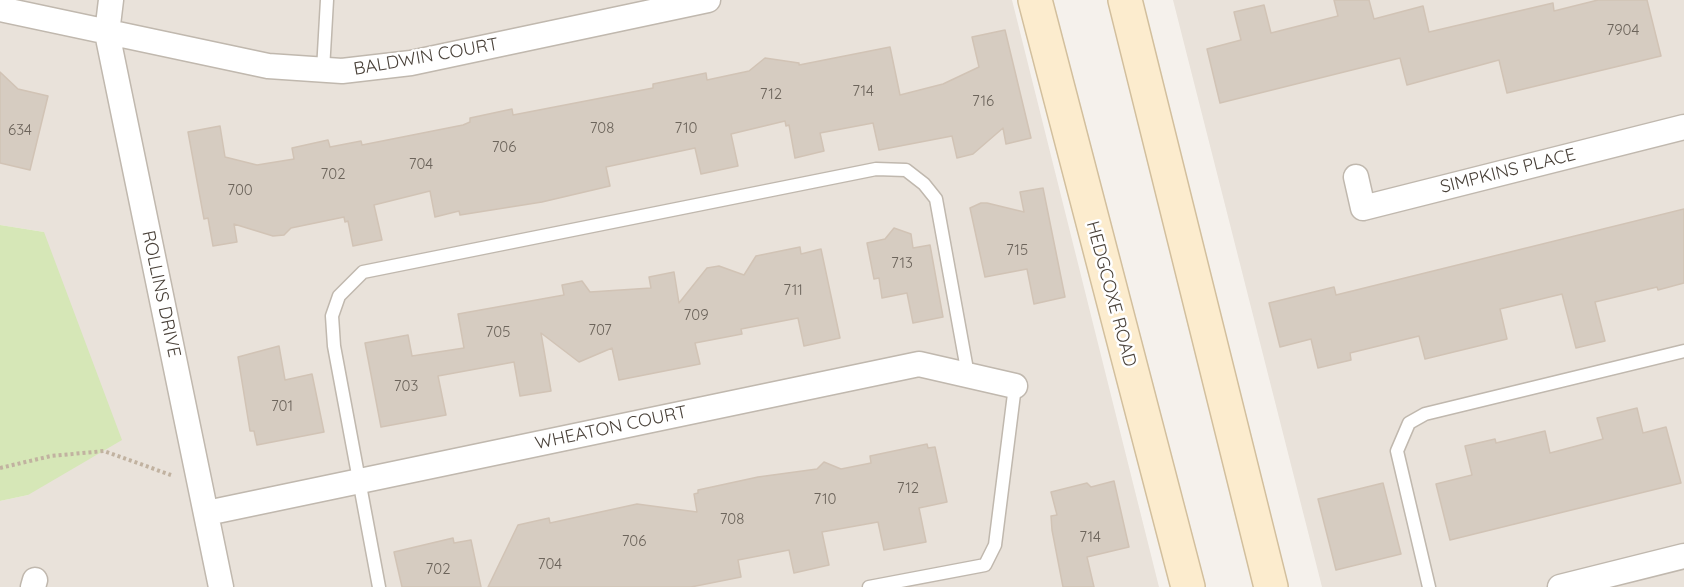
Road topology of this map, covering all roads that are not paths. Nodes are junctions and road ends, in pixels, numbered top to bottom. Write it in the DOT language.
graph roads {
  1 [pos="111,0"];
  2 [pos="327,0"];
  3 [pos="708,0"];
  4 [pos="1035,0"];
  5 [pos="1125,0"];
  6 [pos="0,9"];
  7 [pos="107,33"];
  8 [pos="323,70"];
  9 [pos="1684,127"];
  10 [pos="1356,177"];
  11 [pos="1684,351"];
  12 [pos="968,375"];
  13 [pos="1015,386"];
  14 [pos="359,481"];
  15 [pos="207,513"];
  16 [pos="1684,556"];
  17 [pos="221,587"];
  18 [pos="379,587"];
  19 [pos="869,587"];
  20 [pos="1188,587"];
  21 [pos="1271,587"];
  22 [pos="1429,587"];
  23 [pos="1560,587"];
  1 -- 7 [label="street, ROLLINS DRIVE"];
  2 -- 8 [label="lane"];
  3 -- 8 [label="street, BALDWIN COURT"];
  4 -- 20 [label="main road, HEDGCOXE ROAD"];
  5 -- 21 [label="main road"];
  6 -- 7 [label="street, BALDWIN COURT"];
  7 -- 8 [label="street, BALDWIN COURT"];
  7 -- 15 [label="street, ROLLINS DRIVE"];
  9 -- 10 [label="street, SIMPKINS PLACE"];
  11 -- 22 [label="lane"];
  12 -- 13 [label="street, WHEATON COURT"];
  12 -- 14 [label="street, WHEATON COURT"];
  12 -- 14 [label="lane"];
  13 -- 19 [label="lane"];
  14 -- 15 [label="street, WHEATON COURT"];
  14 -- 18 [label="lane"];
  15 -- 17 [label="street, ROLLINS DRIVE"];
  16 -- 23 [label="street"];
}
